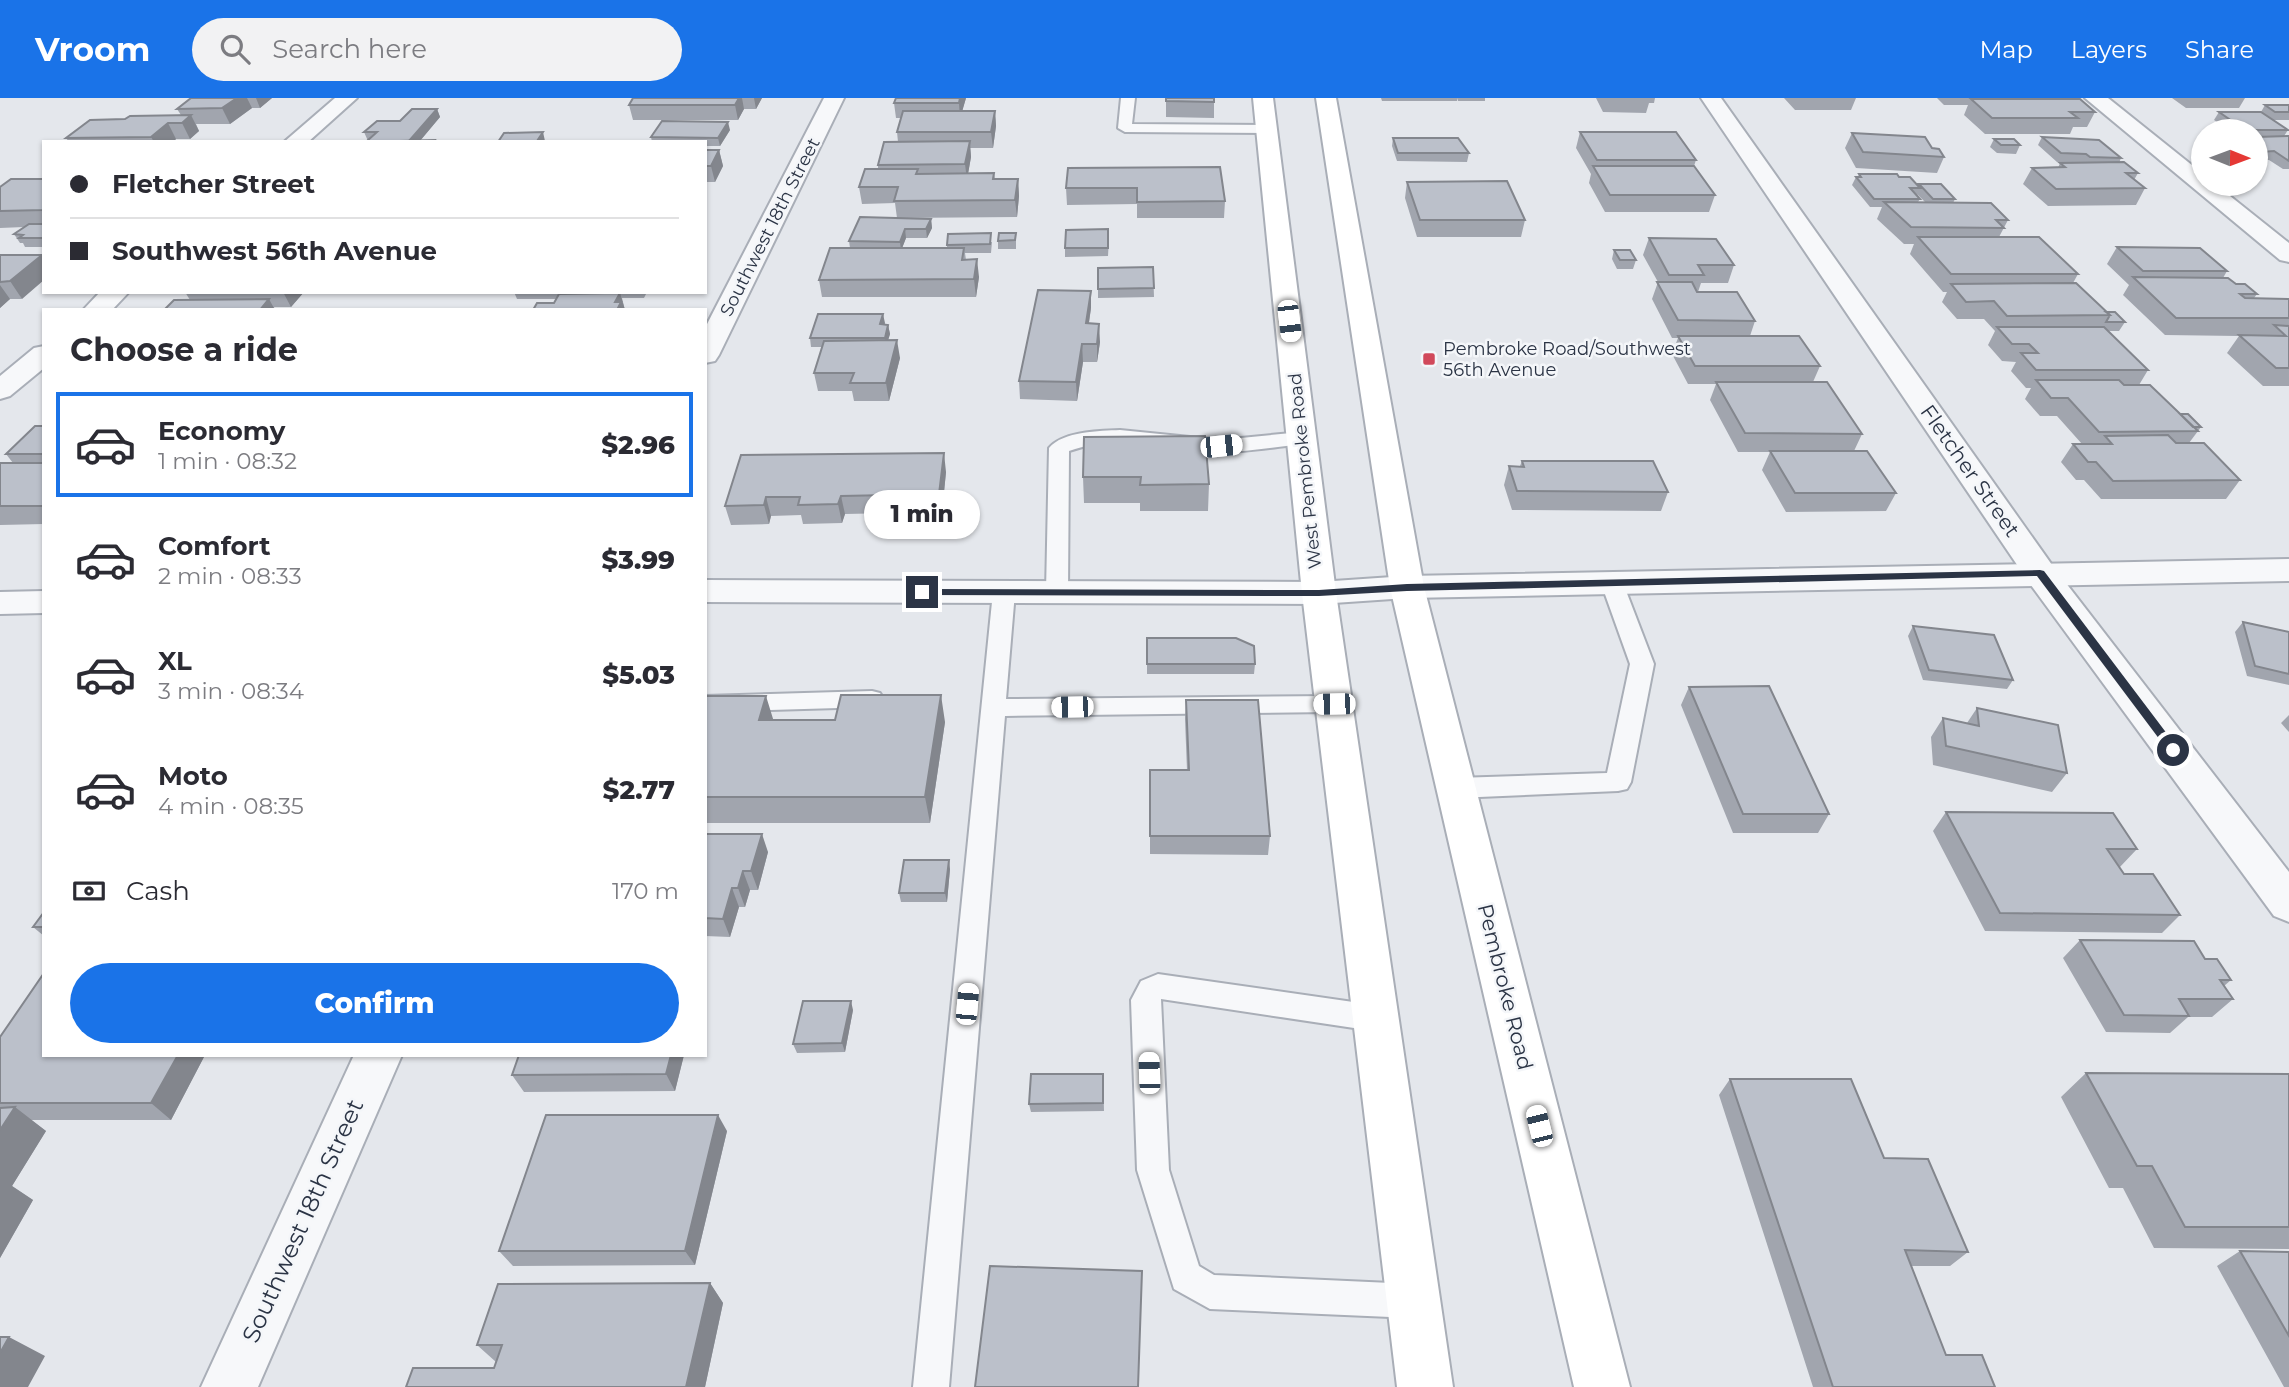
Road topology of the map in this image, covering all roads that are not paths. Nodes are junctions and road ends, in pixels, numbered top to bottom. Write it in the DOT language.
graph roads {
  1 [pos="347,98"];
  2 [pos="834,98"];
  3 [pos="1128,98"];
  4 [pos="1263,98"];
  5 [pos="1711,98"];
  6 [pos="2095,98"];
  7 [pos="1316,105"];
  8 [pos="1267,129"];
  9 [pos="297,140"];
  10 [pos="2289,255"];
  11 [pos="114,294"];
  12 [pos="98,308"];
  13 [pos="707,351"];
  14 [pos="42,356"];
  15 [pos="0,390"];
  16 [pos="1302,438"];
  17 [pos="2289,570"];
  18 [pos="2040,573"];
  19 [pos="1612,583"];
  20 [pos="1407,587"];
  21 [pos="707,591"];
  22 [pos="1004,592"];
  23 [pos="1057,592"];
  24 [pos="1319,593"];
  25 [pos="42,602"];
  26 [pos="0,603"];
  27 [pos="880,699"];
  28 [pos="707,704"];
  29 [pos="1334,704"];
  30 [pos="993,708"];
  31 [pos="1456,788"];
  32 [pos="2289,904"];
  33 [pos="1374,1018"];
  34 [pos="377,1057"];
  35 [pos="1413,1301"];
  36 [pos="229,1387"];
  37 [pos="931,1387"];
  38 [pos="1425,1387"];
  39 [pos="1602,1387"];
  1 -- 9 [label="street"];
  2 -- 13 [label="street, Southwest 18th Street"];
  3 -- 8 [label="lane"];
  4 -- 8 [label="main road, West Pembroke Road"];
  5 -- 18 [label="street, Fletcher Street"];
  6 -- 10 [label="street"];
  7 -- 20 [label="main road"];
  8 -- 16 [label="main road, West Pembroke Road"];
  11 -- 12 [label="street"];
  14 -- 15 [label="street"];
  16 -- 23 [label="lane"];
  16 -- 24 [label="main road, West Pembroke Road"];
  17 -- 18 [label="street"];
  18 -- 19 [label="street"];
  18 -- 32 [label="street, Fletcher Street"];
  19 -- 20 [label="street"];
  19 -- 31 [label="lane"];
  20 -- 24 [label="street"];
  20 -- 31 [label="main road, Pembroke Road"];
  21 -- 22 [label="street"];
  22 -- 23 [label="street"];
  22 -- 30 [label="lane"];
  23 -- 24 [label="street"];
  24 -- 29 [label="main road"];
  25 -- 26 [label="street"];
  27 -- 28 [label="lane"];
  29 -- 30 [label="lane"];
  29 -- 33 [label="main road"];
  30 -- 37 [label="lane"];
  31 -- 39 [label="main road, Pembroke Road"];
  33 -- 35 [label="main road"];
  33 -- 35 [label="lane"];
  34 -- 36 [label="street, Southwest 18th Street"];
  35 -- 38 [label="main road"];
}
